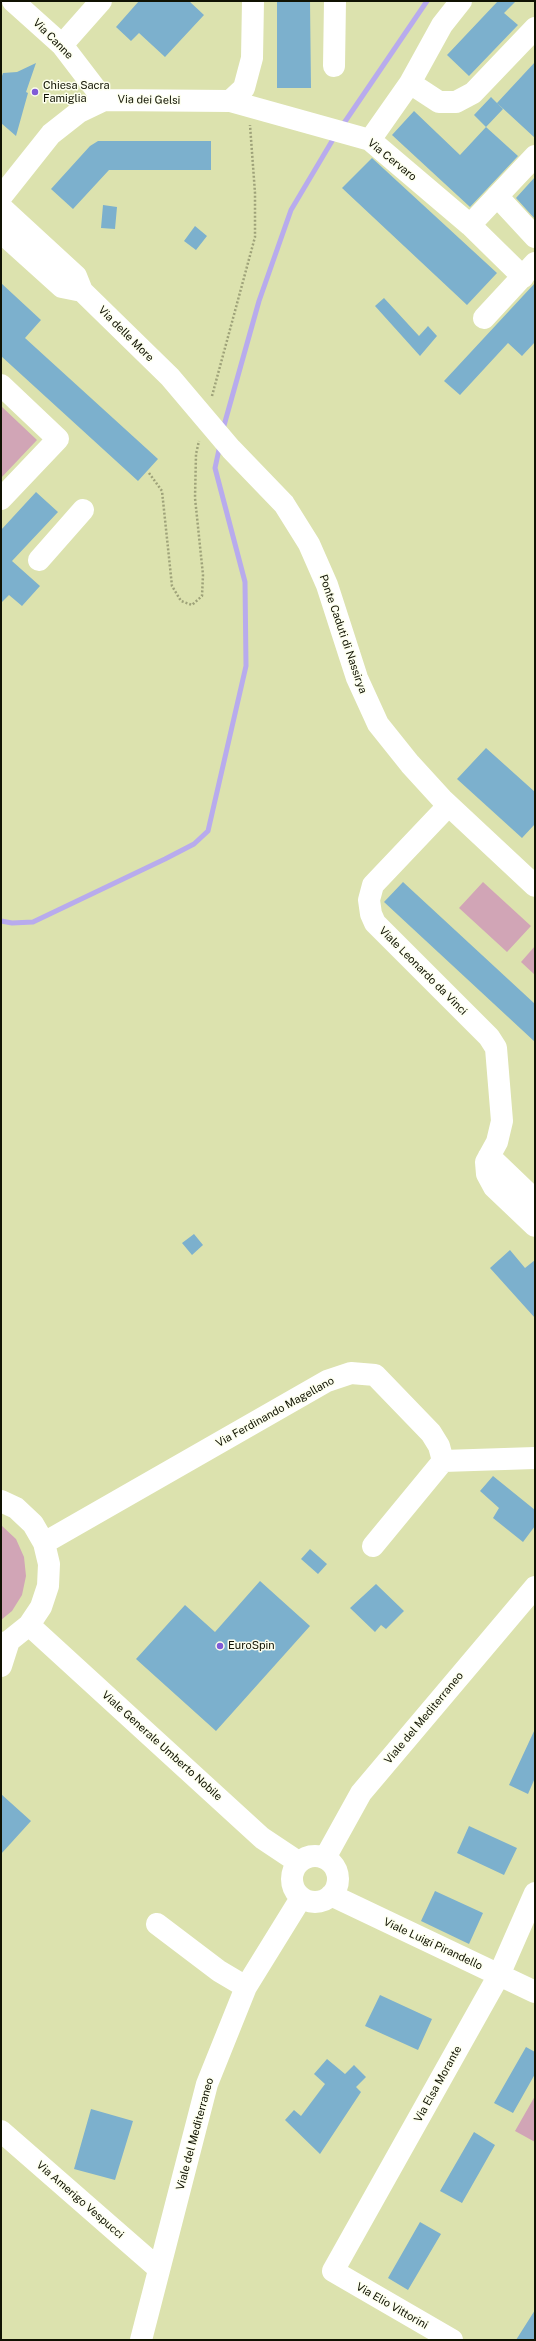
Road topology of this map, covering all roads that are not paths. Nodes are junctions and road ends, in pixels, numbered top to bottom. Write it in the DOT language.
graph roads {
  1 [pos="13,1"];
  2 [pos="101,1"];
  3 [pos="253,1"];
  4 [pos="335,1"];
  5 [pos="461,1"];
  6 [pos="535,28"];
  7 [pos="62,45"];
  8 [pos="334,66"];
  9 [pos="410,83"];
  10 [pos="104,100"];
  11 [pos="230,101"];
  12 [pos="370,140"];
  13 [pos="535,156"];
  14 [pos="497,196"];
  15 [pos="1,197"];
  16 [pos="1,207"];
  17 [pos="470,225"];
  18 [pos="7,234"];
  19 [pos="535,237"];
  20 [pos="529,270"];
  21 [pos="484,318"];
  22 [pos="170,377"];
  23 [pos="1,385"];
  24 [pos="1,499"];
  25 [pos="83,510"];
  26 [pos="39,560"];
  27 [pos="445,802"];
  28 [pos="535,886"];
  29 [pos="489,1156"];
  30 [pos="535,1200"];
  31 [pos="535,1226"];
  32 [pos="535,1458"];
  33 [pos="443,1461"];
  34 [pos="1,1501"];
  35 [pos="44,1543"];
  36 [pos="373,1546"];
  37 [pos="535,1587"];
  38 [pos="29,1625"];
  39 [pos="5,1642"];
  40 [pos="1,1666"];
  41 [pos="325,1858"];
  42 [pos="298,1862"];
  43 [pos="535,1893"];
  44 [pos="331,1895"];
  45 [pos="301,1898"];
  46 [pos="157,1924"];
  47 [pos="499,1975"];
  48 [pos="246,1987"];
  49 [pos="535,1992"];
  50 [pos="1,2131"];
  51 [pos="159,2269"];
  52 [pos="333,2271"];
  53 [pos="141,2340"];
  54 [pos="452,2340"];
  1 -- 7 [label="street, Via Canne"];
  2 -- 7 [label="street"];
  3 -- 11 [label="street"];
  4 -- 8 [label="street"];
  5 -- 9 [label="street"];
  6 -- 9 [label="street"];
  7 -- 10 [label="street, Via Canne"];
  9 -- 12 [label="street"];
  10 -- 11 [label="street, Via dei Gelsi"];
  10 -- 15 [label="street, Via dei Gelsi"];
  11 -- 12 [label="street, Via Cervaro"];
  12 -- 17 [label="street, Via Cervaro"];
  13 -- 14 [label="street"];
  14 -- 17 [label="street"];
  14 -- 19 [label="street"];
  16 -- 18 [label="street, Via delle More"];
  17 -- 20 [label="street, Via Cervaro"];
  18 -- 22 [label="street, Via delle More"];
  20 -- 21 [label="street"];
  22 -- 27 [label="street, Ponte Caduti di Nassirya"];
  23 -- 24 [label="street"];
  25 -- 26 [label="street"];
  27 -- 28 [label="street, Ponte Caduti di Nassirya"];
  27 -- 29 [label="street, Viale Leonardo da Vinci"];
  29 -- 30 [label="street"];
  29 -- 31 [label="street, Viale Leonardo da Vinci"];
  32 -- 33 [label="street"];
  33 -- 35 [label="street, Via Ferdinando Magellano"];
  33 -- 36 [label="street"];
  34 -- 35 [label="street"];
  35 -- 38 [label="street"];
  37 -- 41 [label="street, Viale del Mediterraneo"];
  38 -- 39 [label="street"];
  38 -- 42 [label="street, Viale Generale Umberto Nobile"];
  39 -- 40 [label="street"];
  41 -- 42 [label="street"];
  41 -- 44 [label="street"];
  42 -- 45 [label="street"];
  43 -- 47 [label="street, Via Elsa Morante"];
  44 -- 45 [label="street"];
  44 -- 47 [label="street, Viale Luigi Pirandello"];
  45 -- 48 [label="street, Viale del Mediterraneo"];
  46 -- 48 [label="street"];
  47 -- 49 [label="street, Viale Luigi Pirandello"];
  47 -- 52 [label="street, Via Elsa Morante"];
  48 -- 51 [label="street, Viale del Mediterraneo"];
  50 -- 51 [label="street, Via Amerigo Vespucci"];
  51 -- 53 [label="street, Viale del Mediterraneo"];
  52 -- 54 [label="street, Via Elio Vittorini"];
}
